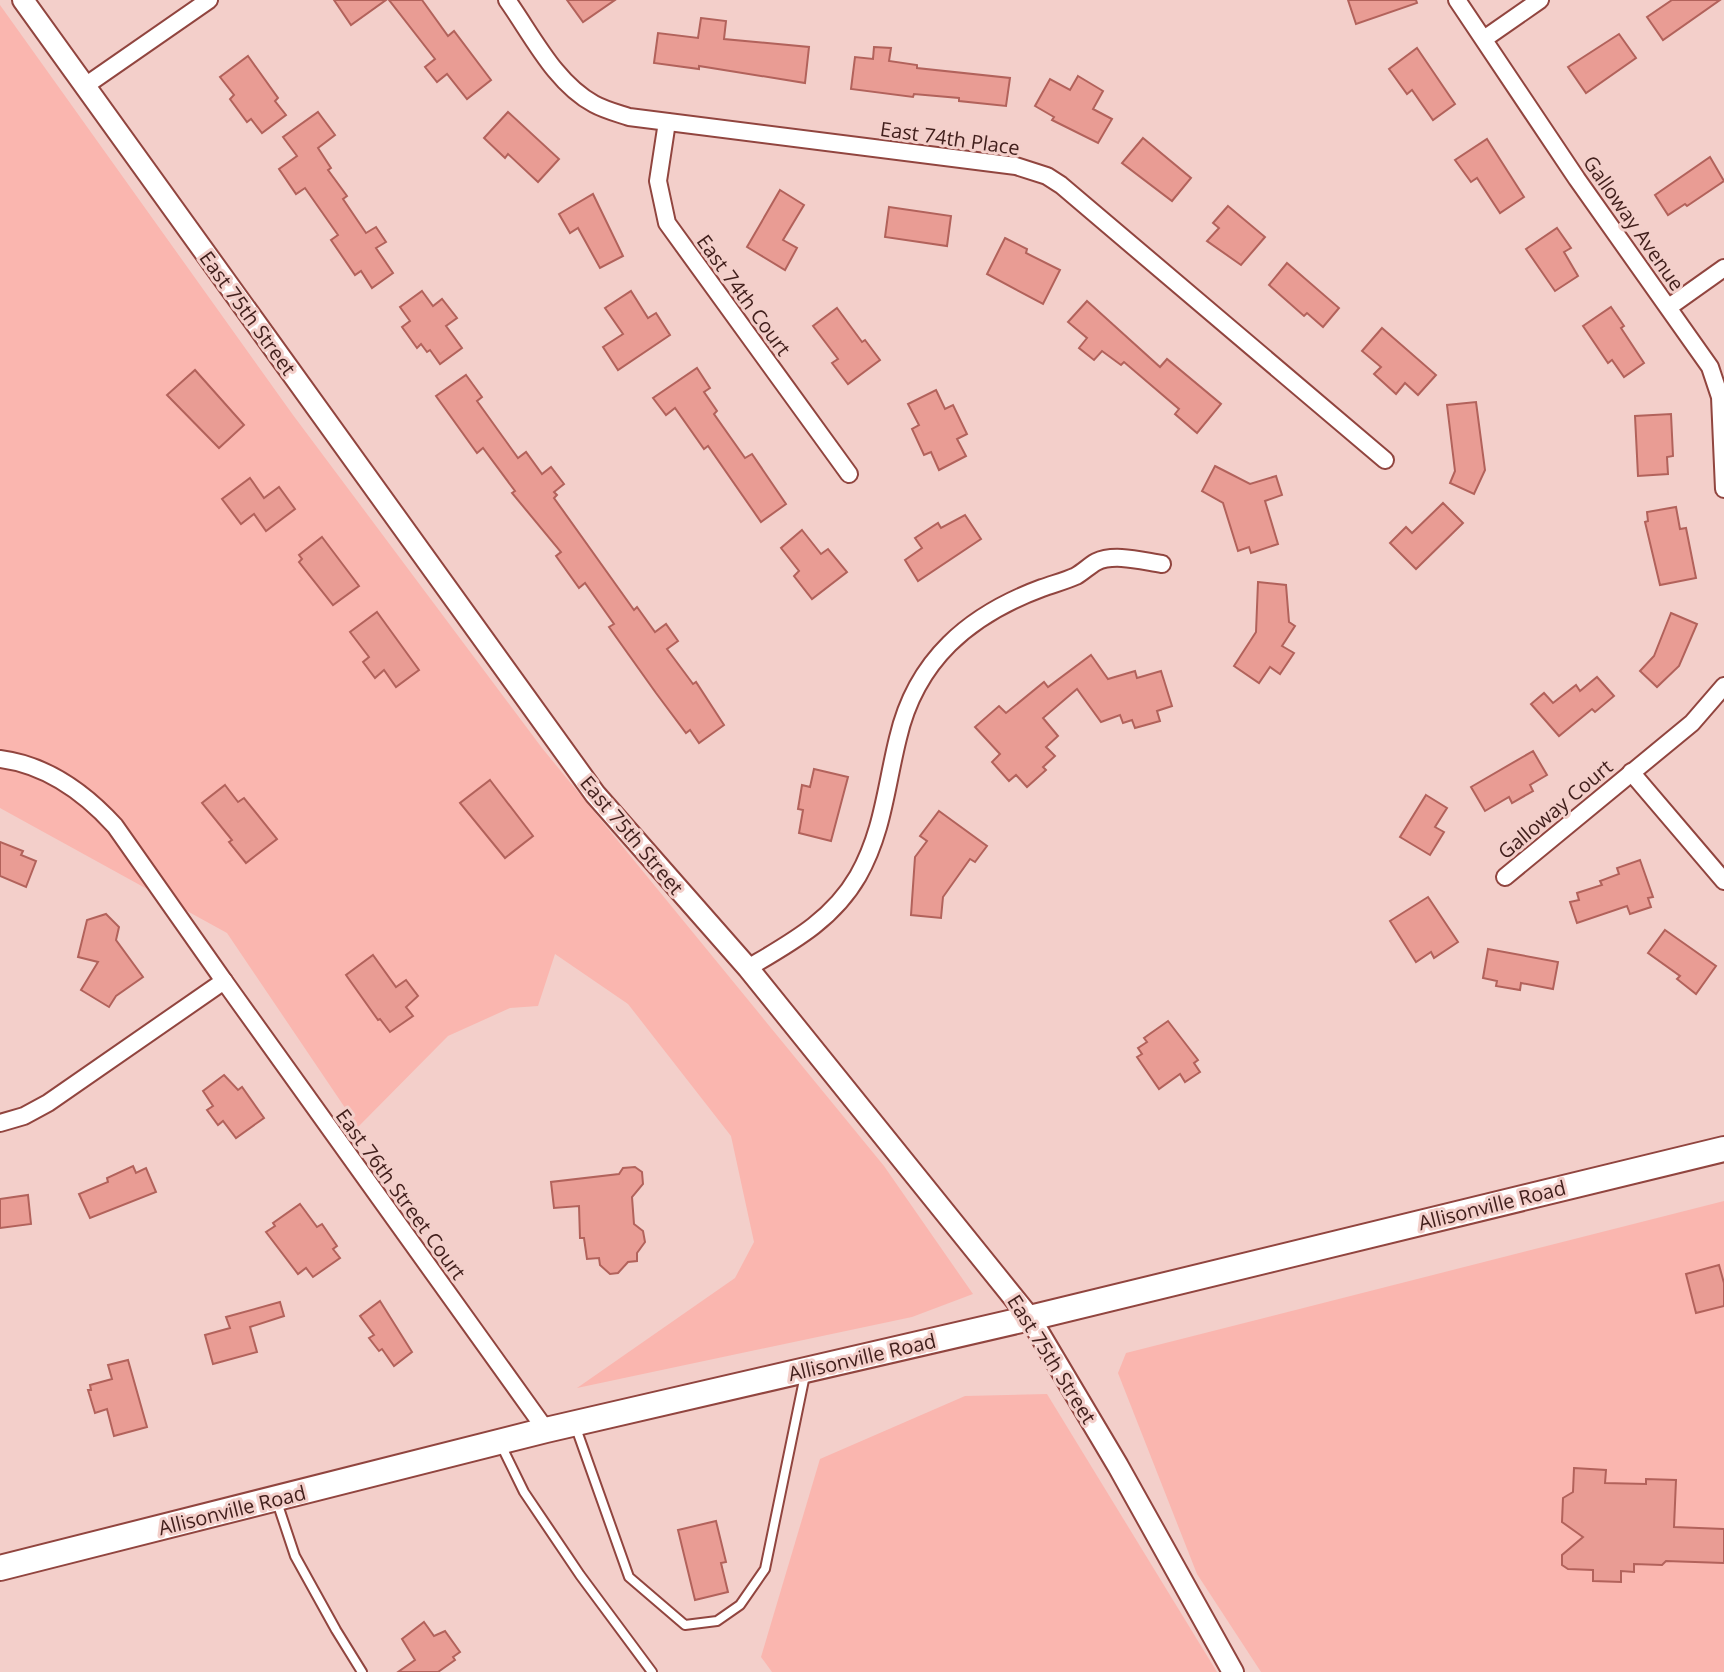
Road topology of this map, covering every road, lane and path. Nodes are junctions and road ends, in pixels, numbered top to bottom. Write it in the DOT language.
graph roads {
  1 [pos="23,0"];
  2 [pos="209,0"];
  3 [pos="507,0"];
  4 [pos="1457,0"];
  5 [pos="1540,0"];
  6 [pos="1484,39"];
  7 [pos="85,86"];
  8 [pos="667,122"];
  9 [pos="1724,268"];
  10 [pos="1669,307"];
  11 [pos="1385,460"];
  12 [pos="849,474"];
  13 [pos="1724,489"];
  14 [pos="1162,564"];
  15 [pos="1724,686"];
  16 [pos="0,759"];
  17 [pos="1631,772"];
  18 [pos="1505,877"];
  19 [pos="1724,881"];
  20 [pos="748,968"];
  21 [pos="224,981"];
  22 [pos="0,1123"];
  23 [pos="1724,1149"];
  24 [pos="1030,1318"];
  25 [pos="806,1370"];
  26 [pos="574,1423"];
  27 [pos="546,1430"];
  28 [pos="500,1442"];
  29 [pos="276,1499"];
  30 [pos="0,1568"];
  31 [pos="362,1672"];
  32 [pos="652,1672"];
  33 [pos="1233,1672"];
  1 -- 7 [label="street, East 75th Street"];
  2 -- 7 [label="street"];
  3 -- 8 [label="street, East 74th Place"];
  4 -- 6 [label="street, Galloway Avenue"];
  5 -- 6 [label="street"];
  6 -- 10 [label="street, Galloway Avenue"];
  7 -- 20 [label="street, East 75th Street"];
  8 -- 11 [label="street, East 74th Place"];
  8 -- 12 [label="street, East 74th Court"];
  9 -- 10 [label="street"];
  10 -- 13 [label="street, Galloway Avenue"];
  14 -- 20 [label="street"];
  15 -- 17 [label="street"];
  16 -- 21 [label="street, East 76th Street Court"];
  17 -- 18 [label="street, Galloway Court"];
  17 -- 19 [label="street"];
  20 -- 24 [label="street, East 75th Street"];
  21 -- 22 [label="street"];
  21 -- 27 [label="street, East 76th Street Court"];
  23 -- 24 [label="main road, Allisonville Road"];
  24 -- 25 [label="main road, Allisonville Road"];
  24 -- 33 [label="street, East 75th Street"];
  25 -- 26 [label="main road, Allisonville Road"];
  25 -- 26 [label="lane"];
  26 -- 27 [label="main road, Allisonville Road"];
  27 -- 28 [label="main road, Allisonville Road"];
  28 -- 29 [label="main road, Allisonville Road"];
  28 -- 32 [label="lane"];
  29 -- 30 [label="main road, Allisonville Road"];
  29 -- 31 [label="lane"];
}
